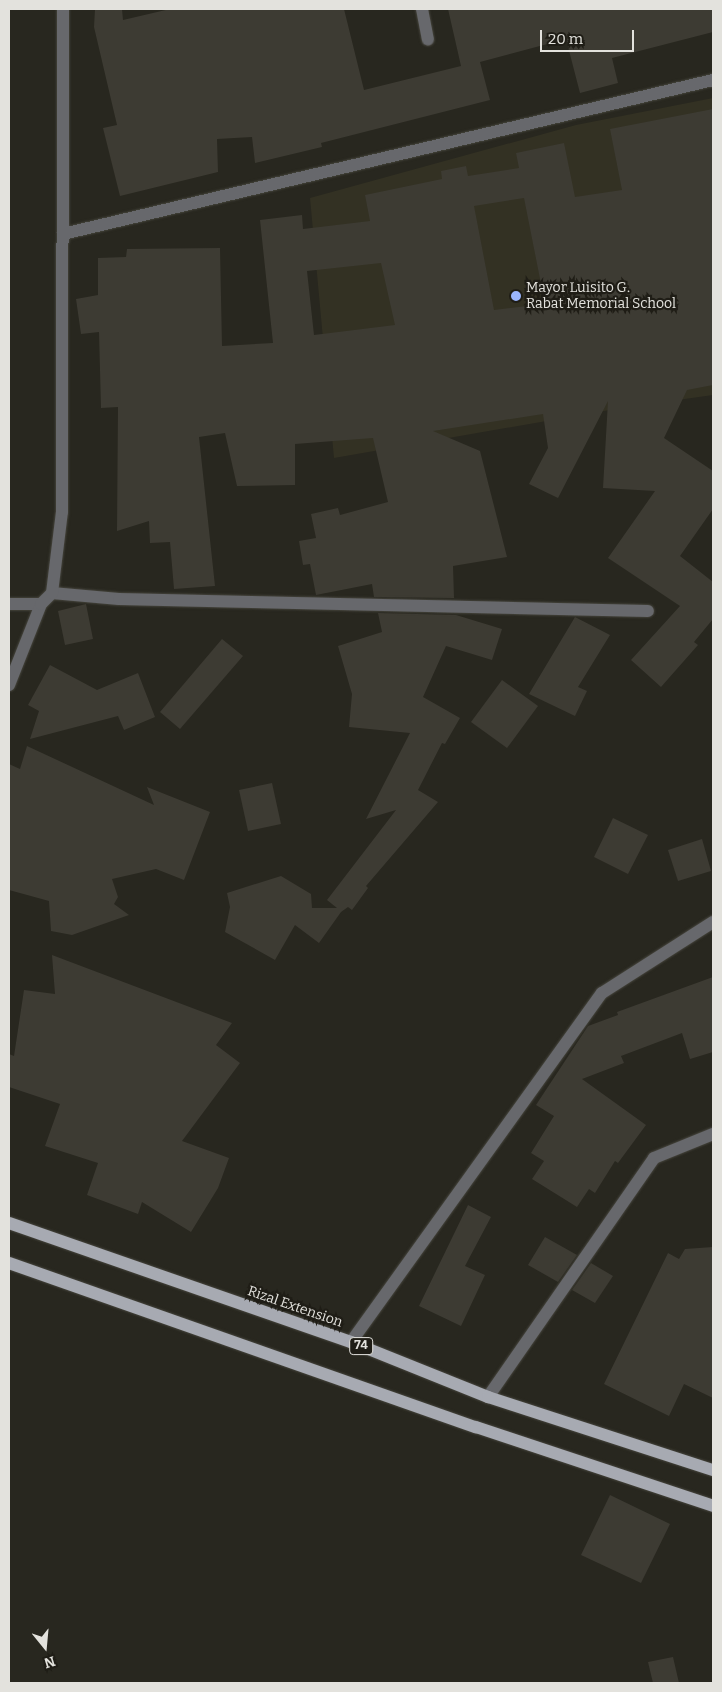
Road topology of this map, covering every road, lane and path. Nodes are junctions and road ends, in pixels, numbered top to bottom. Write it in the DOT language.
graph roads {
  1 [pos="63,9"];
  2 [pos="422,9"];
  3 [pos="428,39"];
  4 [pos="713,80"];
  5 [pos="63,234"];
  6 [pos="52,593"];
  7 [pos="9,604"];
  8 [pos="41,604"];
  9 [pos="648,611"];
  10 [pos="9,685"];
  11 [pos="713,922"];
  12 [pos="713,1134"];
  13 [pos="9,1222"];
  14 [pos="9,1263"];
  15 [pos="352,1342"];
  16 [pos="488,1397"];
  17 [pos="713,1470"];
  18 [pos="713,1506"];
  1 -- 5 [label="street"];
  2 -- 3 [label="street"];
  4 -- 5 [label="street"];
  5 -- 6 [label="street"];
  6 -- 8 [label="street"];
  6 -- 9 [label="street"];
  7 -- 8 [label="street"];
  8 -- 10 [label="street"];
  11 -- 15 [label="street"];
  12 -- 16 [label="street"];
  13 -- 15 [label="main road, Rizal Extension / 74"];
  14 -- 18 [label="main road"];
  15 -- 16 [label="main road, Rizal Extension / 74"];
  16 -- 17 [label="main road, Rizal Extension / 74"];
}
